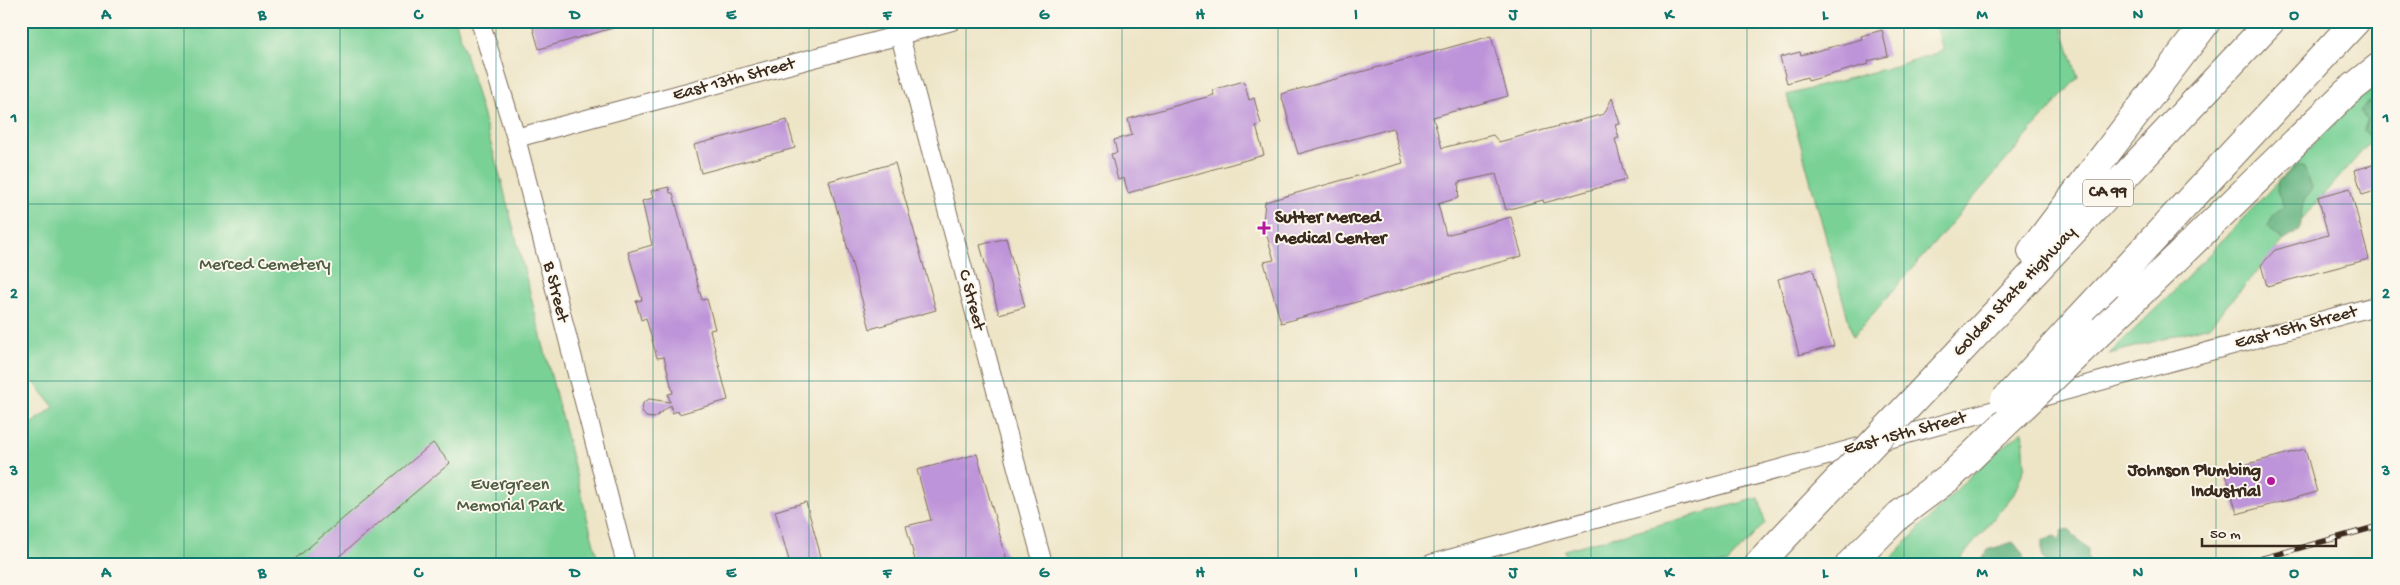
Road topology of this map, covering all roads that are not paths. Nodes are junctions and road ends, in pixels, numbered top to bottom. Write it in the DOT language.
graph roads {
  1 [pos="480,21"];
  2 [pos="952,21"];
  3 [pos="2207,21"];
  4 [pos="2271,21"];
  5 [pos="2356,21"];
  6 [pos="900,36"];
  7 [pos="2379,67"];
  8 [pos="516,138"];
  9 [pos="2379,305"];
  10 [pos="1946,366"];
  11 [pos="1899,515"];
  12 [pos="626,564"];
  13 [pos="1043,564"];
  14 [pos="1431,564"];
  15 [pos="1759,564"];
  16 [pos="1850,564"];
  1 -- 8 [label="street, B Street"];
  2 -- 6 [label="street, East 13th Street"];
  3 -- 10 [label="highway"];
  4 -- 10 [label="highway, Golden State Highway / CA 99"];
  5 -- 11 [label="highway, bridge"];
  6 -- 8 [label="street, East 13th Street"];
  6 -- 13 [label="street, C Street"];
  7 -- 11 [label="highway, bridge"];
  8 -- 12 [label="street, B Street"];
  9 -- 14 [label="street, East 15th Street"];
  10 -- 15 [label="highway, Golden State Highway / CA 99, bridge"];
  11 -- 16 [label="highway"];
}
